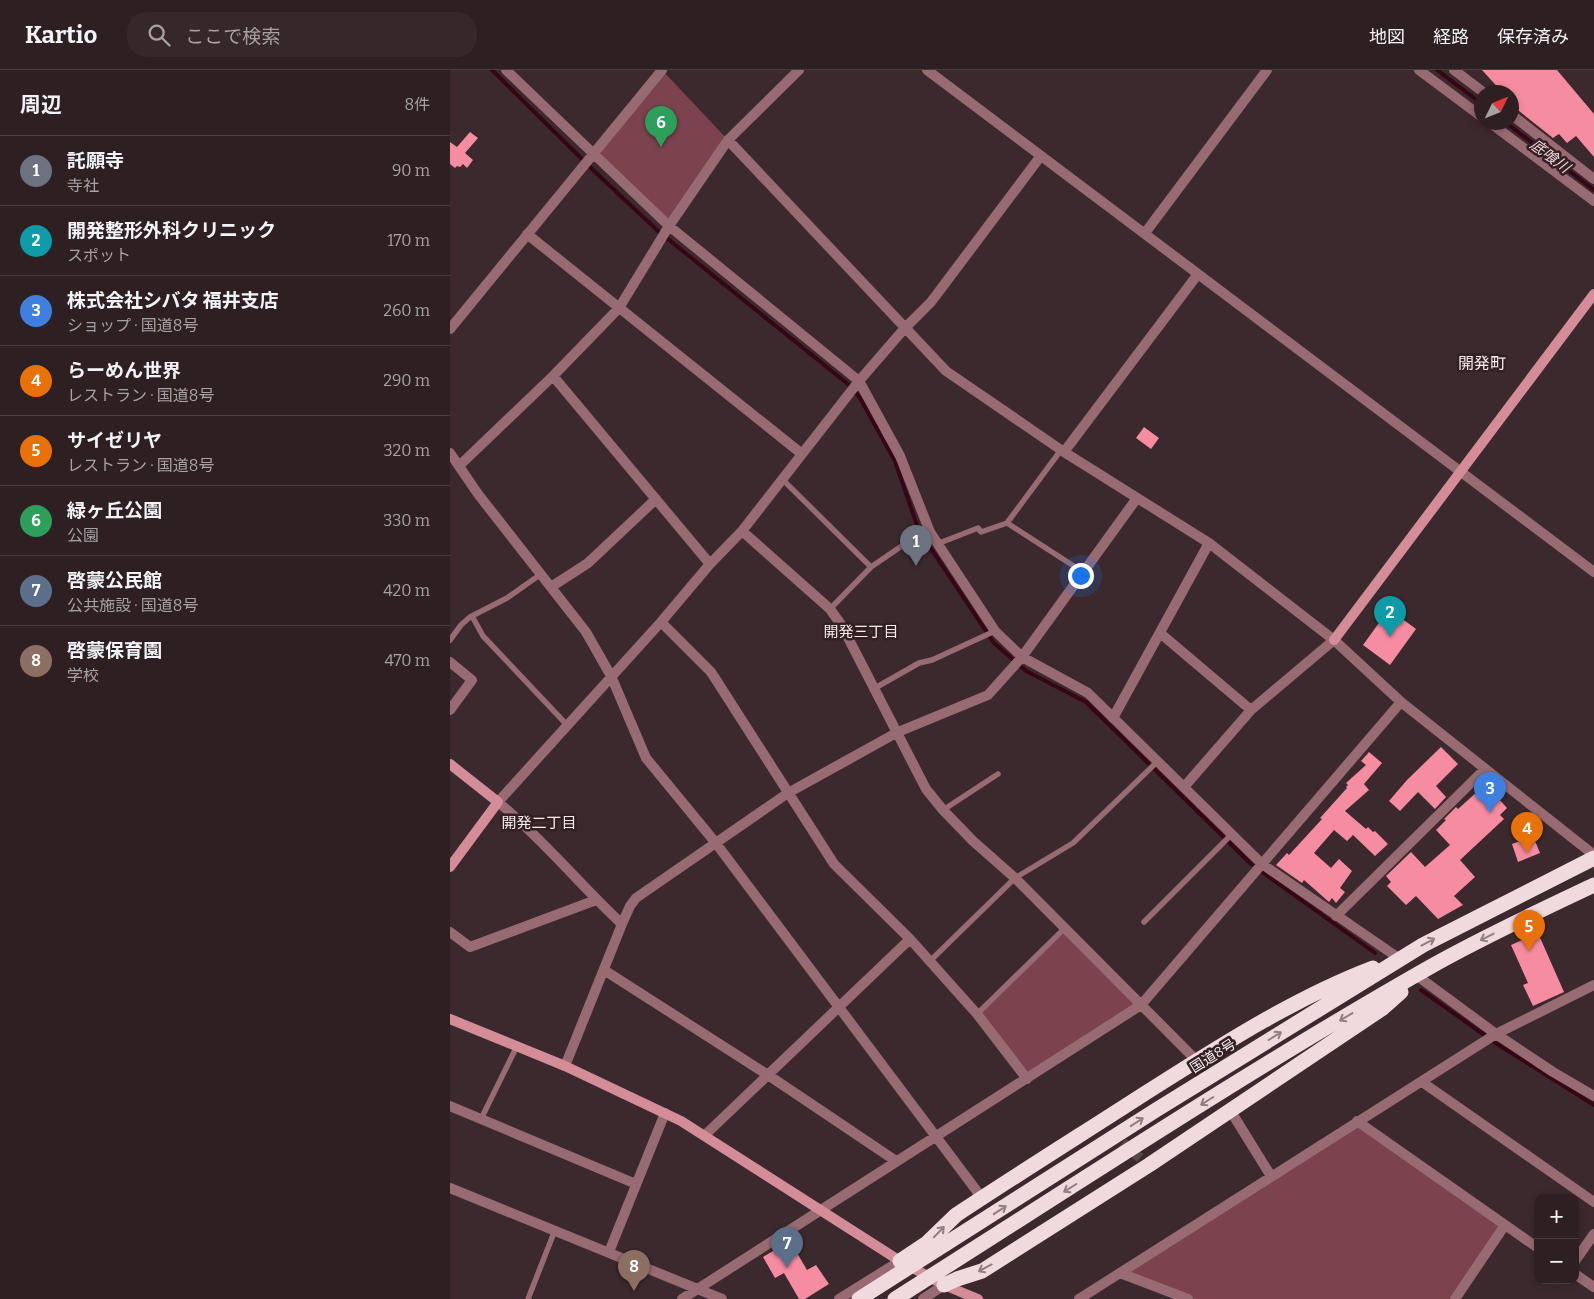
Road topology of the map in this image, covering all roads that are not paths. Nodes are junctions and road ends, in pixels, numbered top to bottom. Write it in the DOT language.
graph roads {
  1 [pos="506,70"];
  2 [pos="662,70"];
  3 [pos="799,70"];
  4 [pos="927,70"];
  5 [pos="1266,70"];
  6 [pos="1419,70"];
  7 [pos="1454,70"];
  8 [pos="1474,85"];
  9 [pos="1474,111"];
  10 [pos="1519,120"];
  11 [pos="1500,130"];
  12 [pos="728,140"];
  13 [pos="593,153"];
  14 [pos="1040,156"];
  15 [pos="1594,179"];
  16 [pos="1594,201"];
  17 [pos="669,226"];
  18 [pos="1145,233"];
  19 [pos="527,234"];
  20 [pos="1198,274"];
  21 [pos="1594,294"];
  22 [pos="619,308"];
  23 [pos="450,329"];
  24 [pos="904,329"];
  25 [pos="553,376"];
  26 [pos="860,381"];
  27 [pos="1063,451"];
  28 [pos="450,453"];
  29 [pos="802,454"];
  30 [pos="459,466"];
  31 [pos="1461,471"];
  32 [pos="782,480"];
  33 [pos="656,498"];
  34 [pos="1137,498"];
  35 [pos="1007,523"];
  36 [pos="928,528"];
  37 [pos="742,531"];
  38 [pos="1209,543"];
  39 [pos="937,544"];
  40 [pos="710,564"];
  41 [pos="871,567"];
  42 [pos="1083,572"];
  43 [pos="1594,572"];
  44 [pos="541,574"];
  45 [pos="551,587"];
  46 [pos="830,609"];
  47 [pos="472,616"];
  48 [pos="661,622"];
  49 [pos="995,631"];
  50 [pos="1160,632"];
  51 [pos="450,640"];
  52 [pos="1334,640"];
  53 [pos="1022,657"];
  54 [pos="450,662"];
  55 [pos="611,676"];
  56 [pos="875,688"];
  57 [pos="1400,702"];
  58 [pos="450,710"];
  59 [pos="1251,710"];
  60 [pos="1113,718"];
  61 [pos="567,725"];
  62 [pos="898,732"];
  63 [pos="1158,761"];
  64 [pos="450,764"];
  65 [pos="1485,769"];
  66 [pos="998,774"];
  67 [pos="1184,788"];
  68 [pos="788,793"];
  69 [pos="498,802"];
  70 [pos="943,810"];
  71 [pos="1232,834"];
  72 [pos="715,842"];
  73 [pos="1594,843"];
  74 [pos="1591,853"];
  75 [pos="1262,864"];
  76 [pos="450,867"];
  77 [pos="1015,878"];
  78 [pos="1594,885"];
  79 [pos="596,900"];
  80 [pos="1336,916"];
  81 [pos="1144,922"];
  82 [pos="622,924"];
  83 [pos="1065,928"];
  84 [pos="450,932"];
  85 [pos="910,939"];
  86 [pos="1400,959"];
  87 [pos="930,961"];
  88 [pos="604,970"];
  89 [pos="1417,976"];
  90 [pos="1594,985"];
  91 [pos="1141,1005"];
  92 [pos="840,1006"];
  93 [pos="977,1014"];
  94 [pos="450,1019"];
  95 [pos="1496,1034"];
  96 [pos="517,1046"];
  97 [pos="1197,1061"];
  98 [pos="565,1066"];
  99 [pos="768,1075"];
  100 [pos="1027,1078"];
  101 [pos="1422,1082"];
  102 [pos="1594,1096"];
  103 [pos="450,1106"];
  104 [pos="1230,1110"];
  105 [pos="664,1113"];
  106 [pos="481,1119"];
  107 [pos="1357,1122"];
  108 [pos="705,1135"];
  109 [pos="935,1136"];
  110 [pos="896,1161"];
  111 [pos="1271,1176"];
  112 [pos="636,1184"];
  113 [pos="450,1188"];
  114 [pos="982,1198"];
  115 [pos="1594,1202"];
  116 [pos="820,1210"];
  117 [pos="1505,1225"];
  118 [pos="554,1230"];
  119 [pos="1594,1234"];
  120 [pos="1534,1245"];
  121 [pos="609,1252"];
  122 [pos="1579,1255"];
  123 [pos="900,1261"];
  124 [pos="1120,1274"];
  125 [pos="1579,1277"];
  126 [pos="944,1285"];
  127 [pos="1594,1287"];
  128 [pos="698,1288"];
  129 [pos="1456,1296"];
  130 [pos="528,1299"];
  131 [pos="682,1299"];
  132 [pos="722,1299"];
  133 [pos="839,1299"];
  134 [pos="859,1299"];
  135 [pos="895,1299"];
  136 [pos="923,1299"];
  137 [pos="978,1299"];
  138 [pos="1079,1299"];
  139 [pos="1188,1299"];
  140 [pos="1468,1299"];
  1 -- 13 [label="street"];
  2 -- 13 [label="street"];
  3 -- 12 [label="street"];
  4 -- 14 [label="street"];
  5 -- 18 [label="street"];
  6 -- 9 [label="street"];
  7 -- 8 [label="street"];
  10 -- 15 [label="street"];
  11 -- 16 [label="street"];
  12 -- 17 [label="street"];
  12 -- 24 [label="street"];
  13 -- 17 [label="street"];
  13 -- 19 [label="street"];
  14 -- 18 [label="street"];
  14 -- 24 [label="street"];
  17 -- 22 [label="street"];
  17 -- 26 [label="street"];
  18 -- 20 [label="street"];
  19 -- 22 [label="street"];
  19 -- 23 [label="street"];
  20 -- 27 [label="street"];
  20 -- 31 [label="street"];
  21 -- 31 [label="street"];
  22 -- 25 [label="street"];
  22 -- 29 [label="street"];
  24 -- 26 [label="street"];
  24 -- 27 [label="street"];
  25 -- 30 [label="street"];
  25 -- 33 [label="street"];
  26 -- 29 [label="street"];
  26 -- 36 [label="street"];
  27 -- 34 [label="street"];
  27 -- 35 [label="lane"];
  28 -- 30 [label="street"];
  29 -- 32 [label="street"];
  30 -- 44 [label="street"];
  31 -- 43 [label="street"];
  31 -- 52 [label="street"];
  32 -- 37 [label="street"];
  32 -- 41 [label="lane"];
  33 -- 40 [label="street"];
  33 -- 45 [label="street"];
  34 -- 38 [label="street"];
  34 -- 42 [label="street"];
  35 -- 39 [label="lane"];
  35 -- 42 [label="lane"];
  36 -- 39 [label="street"];
  36 -- 41 [label="lane"];
  37 -- 40 [label="street"];
  37 -- 46 [label="street"];
  38 -- 50 [label="street"];
  38 -- 52 [label="street"];
  39 -- 49 [label="street"];
  40 -- 48 [label="street"];
  41 -- 46 [label="lane"];
  42 -- 53 [label="street"];
  44 -- 45 [label="street"];
  44 -- 47 [label="lane"];
  45 -- 55 [label="street"];
  46 -- 56 [label="street"];
  47 -- 51 [label="lane"];
  47 -- 61 [label="lane"];
  48 -- 55 [label="street"];
  48 -- 68 [label="street"];
  49 -- 53 [label="street"];
  49 -- 56 [label="lane"];
  50 -- 59 [label="street"];
  50 -- 60 [label="street"];
  52 -- 57 [label="street"];
  52 -- 59 [label="street"];
  53 -- 60 [label="street"];
  53 -- 62 [label="street"];
  54 -- 58 [label="street"];
  55 -- 61 [label="street"];
  55 -- 72 [label="street"];
  56 -- 62 [label="street"];
  57 -- 65 [label="street"];
  57 -- 75 [label="street"];
  59 -- 67 [label="street"];
  60 -- 63 [label="street"];
  61 -- 69 [label="street"];
  62 -- 68 [label="street"];
  62 -- 70 [label="street"];
  63 -- 67 [label="street"];
  63 -- 77 [label="lane"];
  64 -- 69 [label="street"];
  65 -- 74 [label="street"];
  65 -- 80 [label="street"];
  66 -- 70 [label="lane"];
  67 -- 71 [label="street"];
  68 -- 72 [label="street"];
  68 -- 85 [label="street"];
  69 -- 76 [label="street"];
  69 -- 79 [label="street"];
  70 -- 77 [label="street"];
  71 -- 75 [label="street"];
  71 -- 81 [label="lane"];
  72 -- 82 [label="street"];
  72 -- 92 [label="street"];
  73 -- 74 [label="street"];
  86 -- 74 [label="highway, 国道8号, one-way"];
  75 -- 80 [label="street"];
  75 -- 91 [label="street"];
  77 -- 83 [label="street"];
  77 -- 87 [label="lane"];
  78 -- 89 [label="highway, one-way"];
  79 -- 82 [label="street"];
  79 -- 84 [label="street"];
  80 -- 86 [label="street"];
  82 -- 88 [label="street"];
  83 -- 91 [label="street"];
  83 -- 93 [label="lane"];
  85 -- 87 [label="street"];
  85 -- 92 [label="street"];
  86 -- 97 [label="highway"];
  134 -- 86 [label="highway, 国道8号, one-way"];
  87 -- 93 [label="street"];
  88 -- 98 [label="street"];
  88 -- 99 [label="street"];
  89 -- 95 [label="street"];
  89 -- 104 [label="highway"];
  89 -- 135 [label="highway, one-way"];
  90 -- 95 [label="street"];
  91 -- 97 [label="street"];
  91 -- 100 [label="street"];
  92 -- 99 [label="street"];
  92 -- 109 [label="street"];
  93 -- 100 [label="street"];
  94 -- 96 [label="street"];
  95 -- 101 [label="street"];
  95 -- 102 [label="street"];
  96 -- 98 [label="street"];
  96 -- 106 [label="lane"];
  97 -- 114 [label="highway"];
  98 -- 105 [label="street"];
  99 -- 108 [label="street"];
  99 -- 110 [label="street"];
  100 -- 109 [label="street"];
  101 -- 107 [label="street"];
  101 -- 115 [label="street"];
  103 -- 106 [label="street"];
  104 -- 111 [label="street"];
  104 -- 126 [label="highway, one-way"];
  105 -- 108 [label="street"];
  105 -- 112 [label="street"];
  106 -- 112 [label="street"];
  107 -- 111 [label="street"];
  107 -- 117 [label="street"];
  108 -- 116 [label="street"];
  109 -- 110 [label="street"];
  109 -- 114 [label="street"];
  110 -- 116 [label="street"];
  111 -- 124 [label="street"];
  112 -- 121 [label="street"];
  113 -- 118 [label="street"];
  123 -- 114 [label="highway, one-way"];
  116 -- 123 [label="street"];
  116 -- 128 [label="street"];
  117 -- 120 [label="street"];
  117 -- 129 [label="street"];
  118 -- 121 [label="street"];
  118 -- 130 [label="lane"];
  119 -- 122 [label="street"];
  121 -- 128 [label="street"];
  123 -- 126 [label="street"];
  123 -- 133 [label="street"];
  124 -- 138 [label="street"];
  124 -- 139 [label="street"];
  125 -- 127 [label="street"];
  126 -- 136 [label="street"];
  126 -- 137 [label="street"];
  128 -- 131 [label="street"];
  128 -- 132 [label="street"];
  129 -- 140 [label="street"];
}
